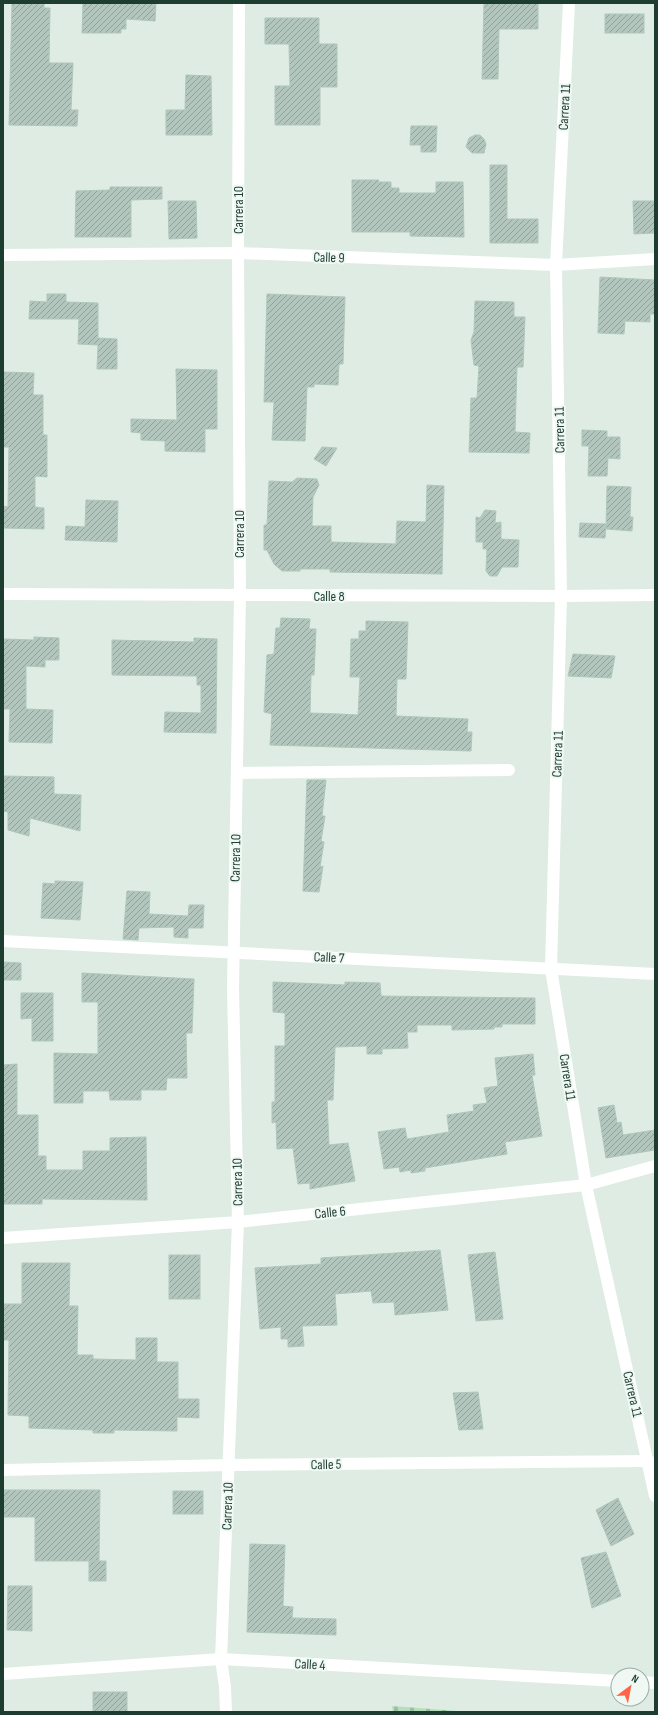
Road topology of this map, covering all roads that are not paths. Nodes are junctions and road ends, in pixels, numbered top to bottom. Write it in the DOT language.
graph roads {
  1 [pos="239,3"];
  2 [pos="569,3"];
  3 [pos="238,253"];
  4 [pos="3,255"];
  5 [pos="655,259"];
  6 [pos="556,264"];
  7 [pos="3,594"];
  8 [pos="240,595"];
  9 [pos="655,595"];
  10 [pos="562,596"];
  11 [pos="509,770"];
  12 [pos="237,773"];
  13 [pos="3,941"];
  14 [pos="233,953"];
  15 [pos="551,969"];
  16 [pos="655,974"];
  17 [pos="655,1166"];
  18 [pos="586,1185"];
  19 [pos="238,1222"];
  20 [pos="3,1238"];
  21 [pos="649,1461"];
  22 [pos="228,1465"];
  23 [pos="3,1470"];
  24 [pos="655,1496"];
  25 [pos="221,1659"];
  26 [pos="3,1674"];
  27 [pos="610,1681"];
  28 [pos="226,1712"];
  1 -- 3 [label="street, Carrera 10"];
  2 -- 6 [label="street, Carrera 11"];
  3 -- 4 [label="street, Calle 9"];
  3 -- 6 [label="street, Calle 9"];
  3 -- 8 [label="street, Carrera 10"];
  5 -- 6 [label="street, Calle 9"];
  6 -- 10 [label="street, Carrera 11"];
  7 -- 8 [label="street, Calle 8"];
  8 -- 10 [label="street, Calle 8"];
  8 -- 12 [label="street, Carrera 10"];
  9 -- 10 [label="street, Calle 8"];
  10 -- 15 [label="street, Carrera 11"];
  11 -- 12 [label="street"];
  12 -- 14 [label="street, Carrera 10"];
  13 -- 14 [label="street, Calle 7"];
  14 -- 15 [label="street, Calle 7"];
  14 -- 19 [label="street, Carrera 10"];
  15 -- 16 [label="street, Calle 7"];
  15 -- 18 [label="street, Carrera 11"];
  17 -- 18 [label="street, Calle 6"];
  18 -- 19 [label="street, Calle 6"];
  18 -- 21 [label="street, Carrera 11"];
  19 -- 20 [label="street, Calle 6"];
  19 -- 22 [label="street, Carrera 10"];
  21 -- 22 [label="street, Calle 5"];
  21 -- 24 [label="street, Carrera 11"];
  22 -- 23 [label="street, Calle 5"];
  22 -- 25 [label="street, Carrera 10"];
  25 -- 26 [label="street, Calle 4"];
  25 -- 27 [label="street, Calle 4"];
  25 -- 28 [label="street, Carrera 10"];
}
